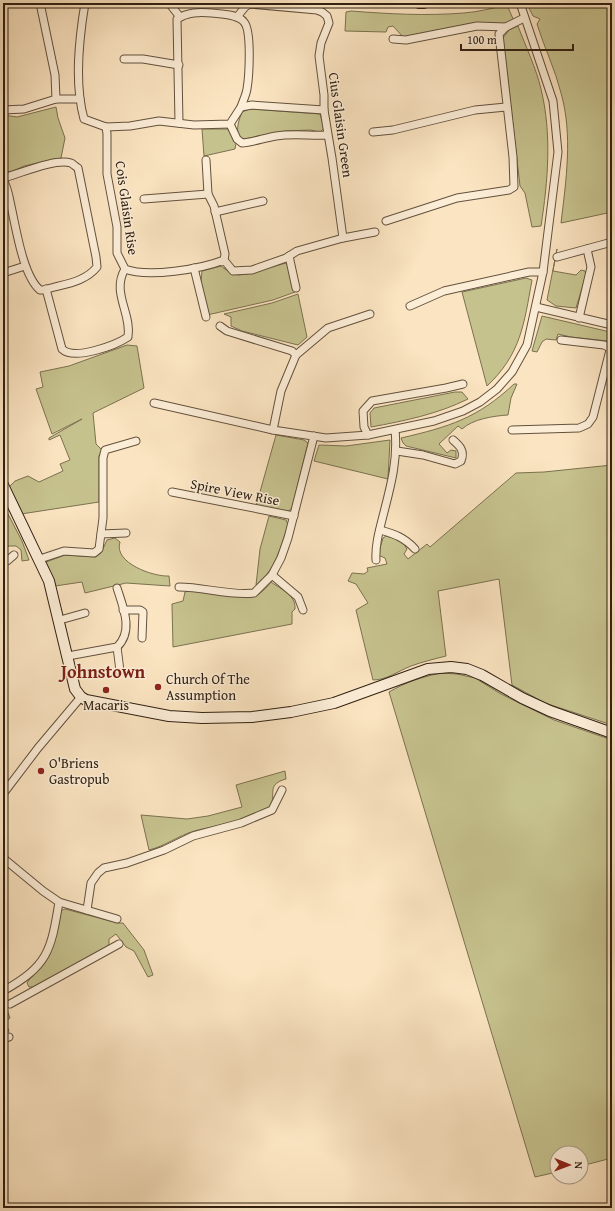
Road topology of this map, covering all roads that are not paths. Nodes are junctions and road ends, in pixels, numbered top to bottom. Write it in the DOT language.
graph roads {
  1 [pos="40,3"];
  2 [pos="85,3"];
  3 [pos="169,3"];
  4 [pos="419,3"];
  5 [pos="424,3"];
  6 [pos="520,3"];
  7 [pos="180,17"];
  8 [pos="238,17"];
  9 [pos="524,18"];
  10 [pos="506,26"];
  11 [pos="393,39"];
  12 [pos="124,59"];
  13 [pos="179,65"];
  14 [pos="56,99"];
  15 [pos="80,99"];
  16 [pos="241,107"];
  17 [pos="506,108"];
  18 [pos="3,110"];
  19 [pos="324,110"];
  20 [pos="180,123"];
  21 [pos="230,124"];
  22 [pos="106,127"];
  23 [pos="372,132"];
  24 [pos="328,135"];
  25 [pos="206,160"];
  26 [pos="3,179"];
  27 [pos="208,194"];
  28 [pos="144,199"];
  29 [pos="263,201"];
  30 [pos="215,212"];
  31 [pos="386,221"];
  32 [pos="375,232"];
  33 [pos="343,238"];
  34 [pos="612,242"];
  35 [pos="587,248"];
  36 [pos="289,256"];
  37 [pos="557,257"];
  38 [pos="224,260"];
  39 [pos="25,266"];
  40 [pos="194,268"];
  41 [pos="125,269"];
  42 [pos="543,272"];
  43 [pos="3,273"];
  44 [pos="296,288"];
  45 [pos="46,289"];
  46 [pos="410,306"];
  47 [pos="536,307"];
  48 [pos="370,314"];
  49 [pos="206,317"];
  50 [pos="579,318"];
  51 [pos="612,325"];
  52 [pos="220,326"];
  53 [pos="561,340"];
  54 [pos="611,345"];
  55 [pos="296,355"];
  56 [pos="463,384"];
  57 [pos="154,403"];
  58 [pos="273,430"];
  59 [pos="395,430"];
  60 [pos="512,430"];
  61 [pos="368,435"];
  62 [pos="314,436"];
  63 [pos="453,440"];
  64 [pos="136,441"];
  65 [pos="397,451"];
  66 [pos="3,486"];
  67 [pos="172,492"];
  68 [pos="6,499"];
  69 [pos="294,516"];
  70 [pos="380,530"];
  71 [pos="126,533"];
  72 [pos="101,534"];
  73 [pos="415,549"];
  74 [pos="14,555"];
  75 [pos="40,559"];
  76 [pos="3,560"];
  77 [pos="376,560"];
  78 [pos="272,575"];
  79 [pos="179,587"];
  80 [pos="117,588"];
  81 [pos="123,610"];
  82 [pos="303,610"];
  83 [pos="85,613"];
  84 [pos="60,620"];
  85 [pos="142,638"];
  86 [pos="117,647"];
  87 [pos="68,656"];
  88 [pos="120,671"];
  89 [pos="81,697"];
  90 [pos="612,733"];
  91 [pos="282,790"];
  92 [pos="3,794"];
  93 [pos="3,858"];
  94 [pos="59,902"];
  95 [pos="87,910"];
  96 [pos="117,919"];
  97 [pos="119,944"];
  98 [pos="21,981"];
  99 [pos="3,991"];
  100 [pos="29,993"];
  101 [pos="10,1004"];
  1 -- 14 [label="street"];
  2 -- 15 [label="street"];
  3 -- 7 [label="street"];
  4 -- 5 [label="street"];
  6 -- 9 [label="street"];
  7 -- 8 [label="street"];
  7 -- 13 [label="street"];
  8 -- 16 [label="street"];
  8 -- 19 [label="street, Cius Glaisin Green"];
  9 -- 10 [label="street"];
  9 -- 42 [label="street"];
  10 -- 11 [label="street"];
  10 -- 17 [label="street"];
  12 -- 13 [label="street"];
  13 -- 20 [label="street"];
  14 -- 15 [label="street"];
  14 -- 18 [label="street"];
  15 -- 22 [label="street"];
  16 -- 19 [label="street"];
  16 -- 21 [label="street"];
  17 -- 23 [label="street"];
  17 -- 31 [label="street"];
  19 -- 24 [label="street, Cius Glaisin Green"];
  20 -- 21 [label="street"];
  20 -- 22 [label="street"];
  21 -- 24 [label="street"];
  22 -- 41 [label="street, Cois Glaisin Rise"];
  24 -- 33 [label="street, Cius Glaisin Green"];
  25 -- 27 [label="street"];
  26 -- 39 [label="street"];
  26 -- 45 [label="street"];
  27 -- 28 [label="street"];
  27 -- 30 [label="street"];
  29 -- 30 [label="street"];
  30 -- 38 [label="street"];
  32 -- 33 [label="street"];
  33 -- 36 [label="street"];
  34 -- 35 [label="street"];
  35 -- 37 [label="street"];
  35 -- 50 [label="street"];
  36 -- 38 [label="street"];
  36 -- 44 [label="street"];
  38 -- 40 [label="street, Cois Glaisin Rise"];
  39 -- 43 [label="street"];
  39 -- 45 [label="street"];
  40 -- 41 [label="street, Cois Glaisin Rise"];
  40 -- 49 [label="street"];
  41 -- 45 [label="street"];
  42 -- 46 [label="street"];
  42 -- 47 [label="street"];
  47 -- 50 [label="street"];
  47 -- 59 [label="street"];
  48 -- 55 [label="street"];
  50 -- 51 [label="street"];
  52 -- 55 [label="street"];
  53 -- 54 [label="street"];
  54 -- 60 [label="street"];
  55 -- 58 [label="street"];
  56 -- 61 [label="street"];
  57 -- 58 [label="street"];
  58 -- 62 [label="street"];
  59 -- 61 [label="street"];
  59 -- 65 [label="street"];
  61 -- 62 [label="street"];
  62 -- 69 [label="street"];
  63 -- 65 [label="street"];
  64 -- 72 [label="street"];
  65 -- 70 [label="street"];
  66 -- 68 [label="street"];
  67 -- 69 [label="street, Spire View Rise"];
  68 -- 75 [label="street"];
  69 -- 78 [label="street"];
  70 -- 73 [label="street"];
  70 -- 77 [label="street"];
  71 -- 72 [label="street"];
  72 -- 75 [label="street"];
  74 -- 76 [label="street"];
  75 -- 84 [label="street"];
  78 -- 79 [label="street"];
  78 -- 82 [label="street"];
  80 -- 81 [label="street"];
  81 -- 85 [label="street"];
  81 -- 86 [label="street"];
  83 -- 84 [label="street"];
  84 -- 87 [label="street"];
  86 -- 87 [label="street"];
  86 -- 88 [label="street"];
  87 -- 89 [label="street"];
  89 -- 90 [label="street"];
  89 -- 92 [label="street"];
  91 -- 95 [label="street"];
  93 -- 94 [label="street"];
  94 -- 95 [label="street"];
  94 -- 98 [label="street"];
  95 -- 96 [label="street"];
  97 -- 100 [label="street"];
  98 -- 99 [label="street"];
  98 -- 100 [label="street"];
  100 -- 101 [label="street"];
}
